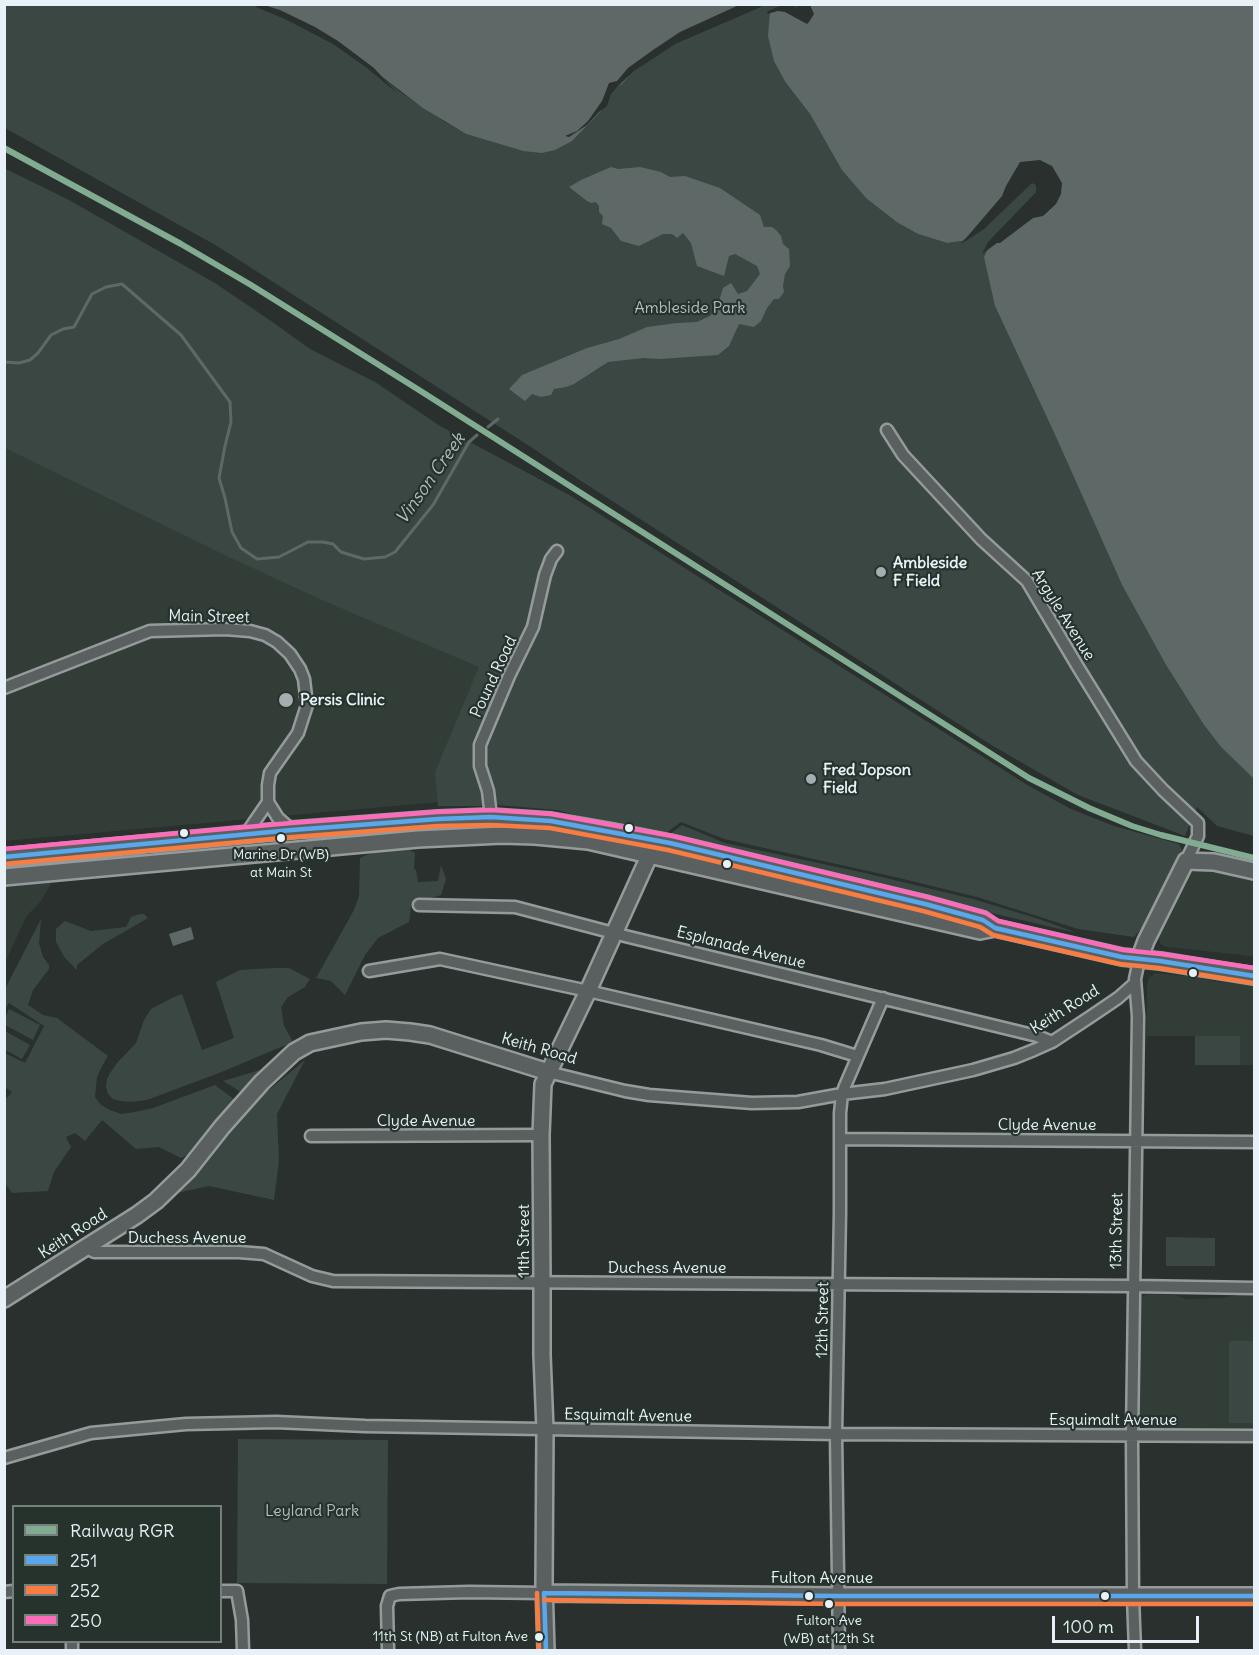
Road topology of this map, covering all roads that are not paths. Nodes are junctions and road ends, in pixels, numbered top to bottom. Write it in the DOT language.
graph roads {
  1 [pos="887,430"];
  2 [pos="557,551"];
  3 [pos="4,688"];
  4 [pos="268,801"];
  5 [pos="491,818"];
  6 [pos="1199,827"];
  7 [pos="292,830"];
  8 [pos="246,834"];
  9 [pos="478,836"];
  10 [pos="650,854"];
  11 [pos="4,857"];
  12 [pos="1186,861"];
  13 [pos="1254,871"];
  14 [pos="4,877"];
  15 [pos="419,905"];
  16 [pos="995,928"];
  17 [pos="615,933"];
  18 [pos="1139,960"];
  19 [pos="369,971"];
  20 [pos="1254,976"];
  21 [pos="1135,983"];
  22 [pos="588,991"];
  23 [pos="883,998"];
  24 [pos="1052,1042"];
  25 [pos="857,1056"];
  26 [pos="548,1072"];
  27 [pos="842,1094"];
  28 [pos="542,1135"];
  29 [pos="312,1136"];
  30 [pos="840,1139"];
  31 [pos="1136,1140"];
  32 [pos="1254,1142"];
  33 [pos="86,1247"];
  34 [pos="542,1282"];
  35 [pos="838,1284"];
  36 [pos="1134,1286"];
  37 [pos="1254,1288"];
  38 [pos="4,1299"];
  39 [pos="545,1430"];
  40 [pos="836,1434"];
  41 [pos="1132,1436"];
  42 [pos="1254,1436"];
  43 [pos="4,1458"];
  44 [pos="222,1591"];
  45 [pos="544,1593"];
  46 [pos="839,1596"];
  47 [pos="1254,1596"];
  48 [pos="1133,1597"];
  49 [pos="243,1650"];
  50 [pos="388,1650"];
  51 [pos="546,1650"];
  52 [pos="839,1650"];
  53 [pos="1135,1650"];
  1 -- 6 [label="street, Argyle Avenue"];
  2 -- 5 [label="street, Pound Road"];
  3 -- 4 [label="street, Main Street"];
  4 -- 7 [label="street"];
  4 -- 8 [label="street, Main Street"];
  5 -- 7 [label="street"];
  5 -- 9 [label="street"];
  5 -- 16 [label="street"];
  6 -- 12 [label="street, 13th Street"];
  7 -- 8 [label="street"];
  8 -- 11 [label="street"];
  9 -- 10 [label="street"];
  9 -- 14 [label="street"];
  10 -- 16 [label="street"];
  10 -- 17 [label="street, 11th Street"];
  12 -- 13 [label="street"];
  12 -- 18 [label="street, 13th Street"];
  15 -- 17 [label="street, Esplanade Avenue"];
  16 -- 18 [label="street"];
  17 -- 22 [label="street, 11th Street"];
  17 -- 23 [label="street, Esplanade Avenue"];
  18 -- 20 [label="street"];
  18 -- 21 [label="street, 13th Street"];
  19 -- 22 [label="street"];
  21 -- 24 [label="street, Keith Road"];
  21 -- 31 [label="street, 13th Street"];
  22 -- 25 [label="street"];
  22 -- 26 [label="street, 11th Street"];
  23 -- 24 [label="street, Esplanade Avenue"];
  23 -- 25 [label="street, 12th Street"];
  24 -- 27 [label="street, Keith Road"];
  25 -- 27 [label="street, 12th Street"];
  26 -- 27 [label="street, Keith Road"];
  26 -- 28 [label="street, 11th Street"];
  26 -- 33 [label="street, Keith Road"];
  27 -- 30 [label="street, 12th Street"];
  28 -- 29 [label="street, Clyde Avenue"];
  28 -- 34 [label="street, 11th Street"];
  30 -- 31 [label="street, Clyde Avenue"];
  30 -- 35 [label="street, 12th Street"];
  31 -- 32 [label="street, Clyde Avenue"];
  31 -- 36 [label="street, 13th Street"];
  33 -- 34 [label="street, Duchess Avenue"];
  33 -- 38 [label="street, Keith Road"];
  34 -- 35 [label="street, Duchess Avenue"];
  34 -- 39 [label="street, 11th Street"];
  35 -- 36 [label="street, Duchess Avenue"];
  35 -- 40 [label="street, 12th Street"];
  36 -- 37 [label="street, Duchess Avenue"];
  36 -- 41 [label="street, 13th Street"];
  39 -- 40 [label="street, Esquimalt Avenue"];
  39 -- 43 [label="street, Esquimalt Avenue"];
  39 -- 45 [label="street, 11th Street"];
  40 -- 41 [label="street, Esquimalt Avenue"];
  40 -- 46 [label="street, 12th Street"];
  41 -- 42 [label="street, Esquimalt Avenue"];
  41 -- 48 [label="street, 13th Street"];
  44 -- 49 [label="street"];
  45 -- 46 [label="street, Fulton Avenue"];
  45 -- 50 [label="street, Fulton Avenue"];
  45 -- 51 [label="street, 11th Street"];
  46 -- 48 [label="street, Fulton Avenue"];
  46 -- 52 [label="street, 12th Street"];
  47 -- 48 [label="street, Fulton Avenue"];
  48 -- 53 [label="street, 13th Street"];
}
